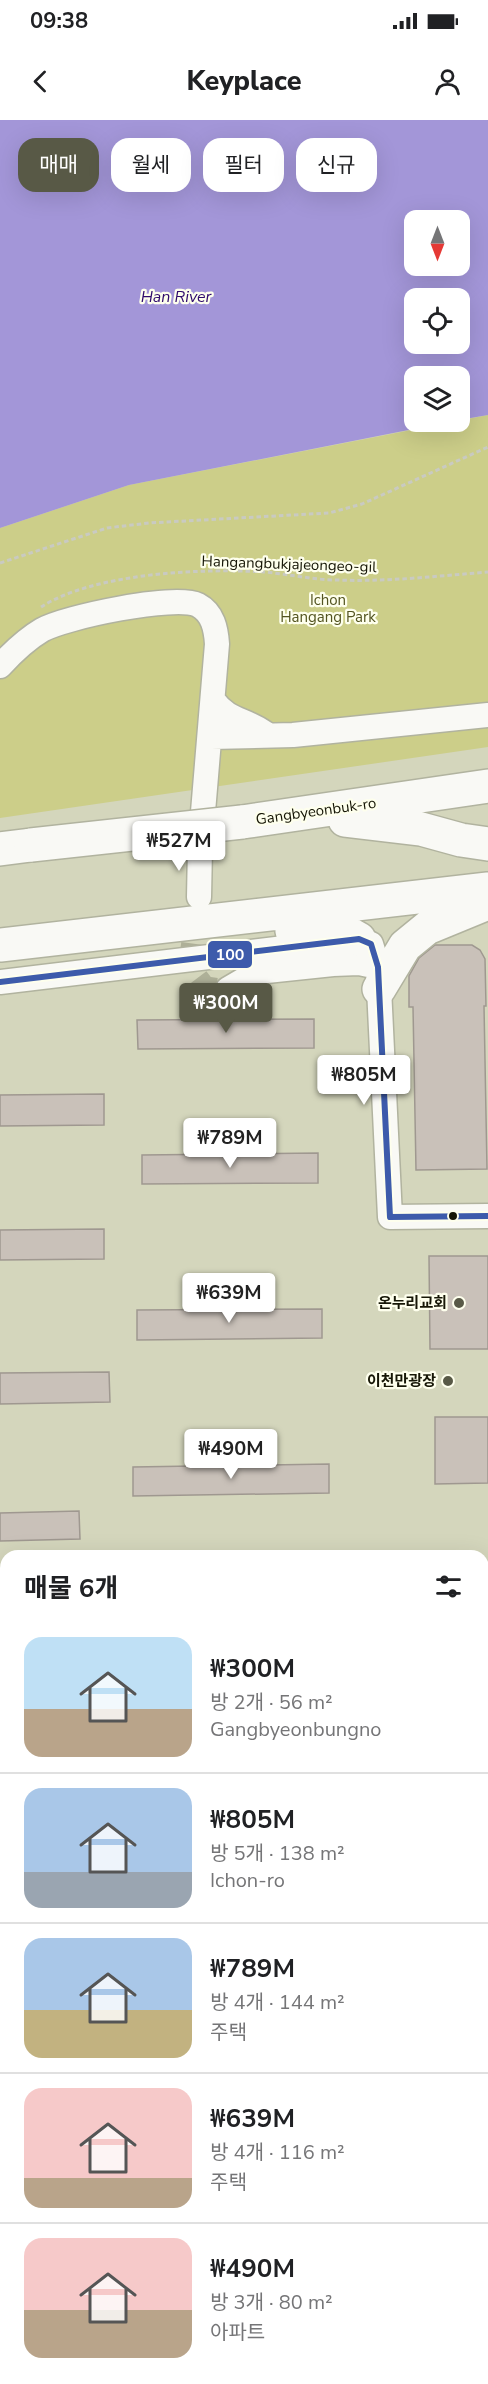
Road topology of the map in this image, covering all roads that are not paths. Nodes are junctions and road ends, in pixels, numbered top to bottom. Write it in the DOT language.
graph roads {
  1 [pos="0,666"];
  2 [pos="213,700"];
  3 [pos="488,715"];
  4 [pos="267,735"];
  5 [pos="211,737"];
  6 [pos="208,775"];
  7 [pos="488,786"];
  8 [pos="293,816"];
  9 [pos="488,844"];
  10 [pos="15,847"];
  11 [pos="488,889"];
  12 [pos="199,897"];
  13 [pos="488,903"];
  14 [pos="359,939"];
  15 [pos="0,946"];
  16 [pos="378,978"];
  17 [pos="0,982"];
  18 [pos="228,989"];
  19 [pos="483,1215"];
  1 -- 2 [label="street"];
  2 -- 4 [label="street"];
  2 -- 5 [label="street"];
  3 -- 4 [label="street"];
  4 -- 5 [label="street"];
  4 -- 6 [label="street"];
  5 -- 6 [label="street"];
  6 -- 12 [label="street"];
  7 -- 8 [label="highway, Gangbyeonbuk-ro"];
  8 -- 9 [label="highway"];
  8 -- 10 [label="highway, Gangbyeonbuk-ro, bridge"];
  11 -- 15 [label="highway"];
  13 -- 16 [label="highway"];
  14 -- 15 [label="highway"];
  14 -- 16 [label="street"];
  14 -- 17 [label="street"];
  16 -- 18 [label="street"];
  16 -- 19 [label="street"];
}
